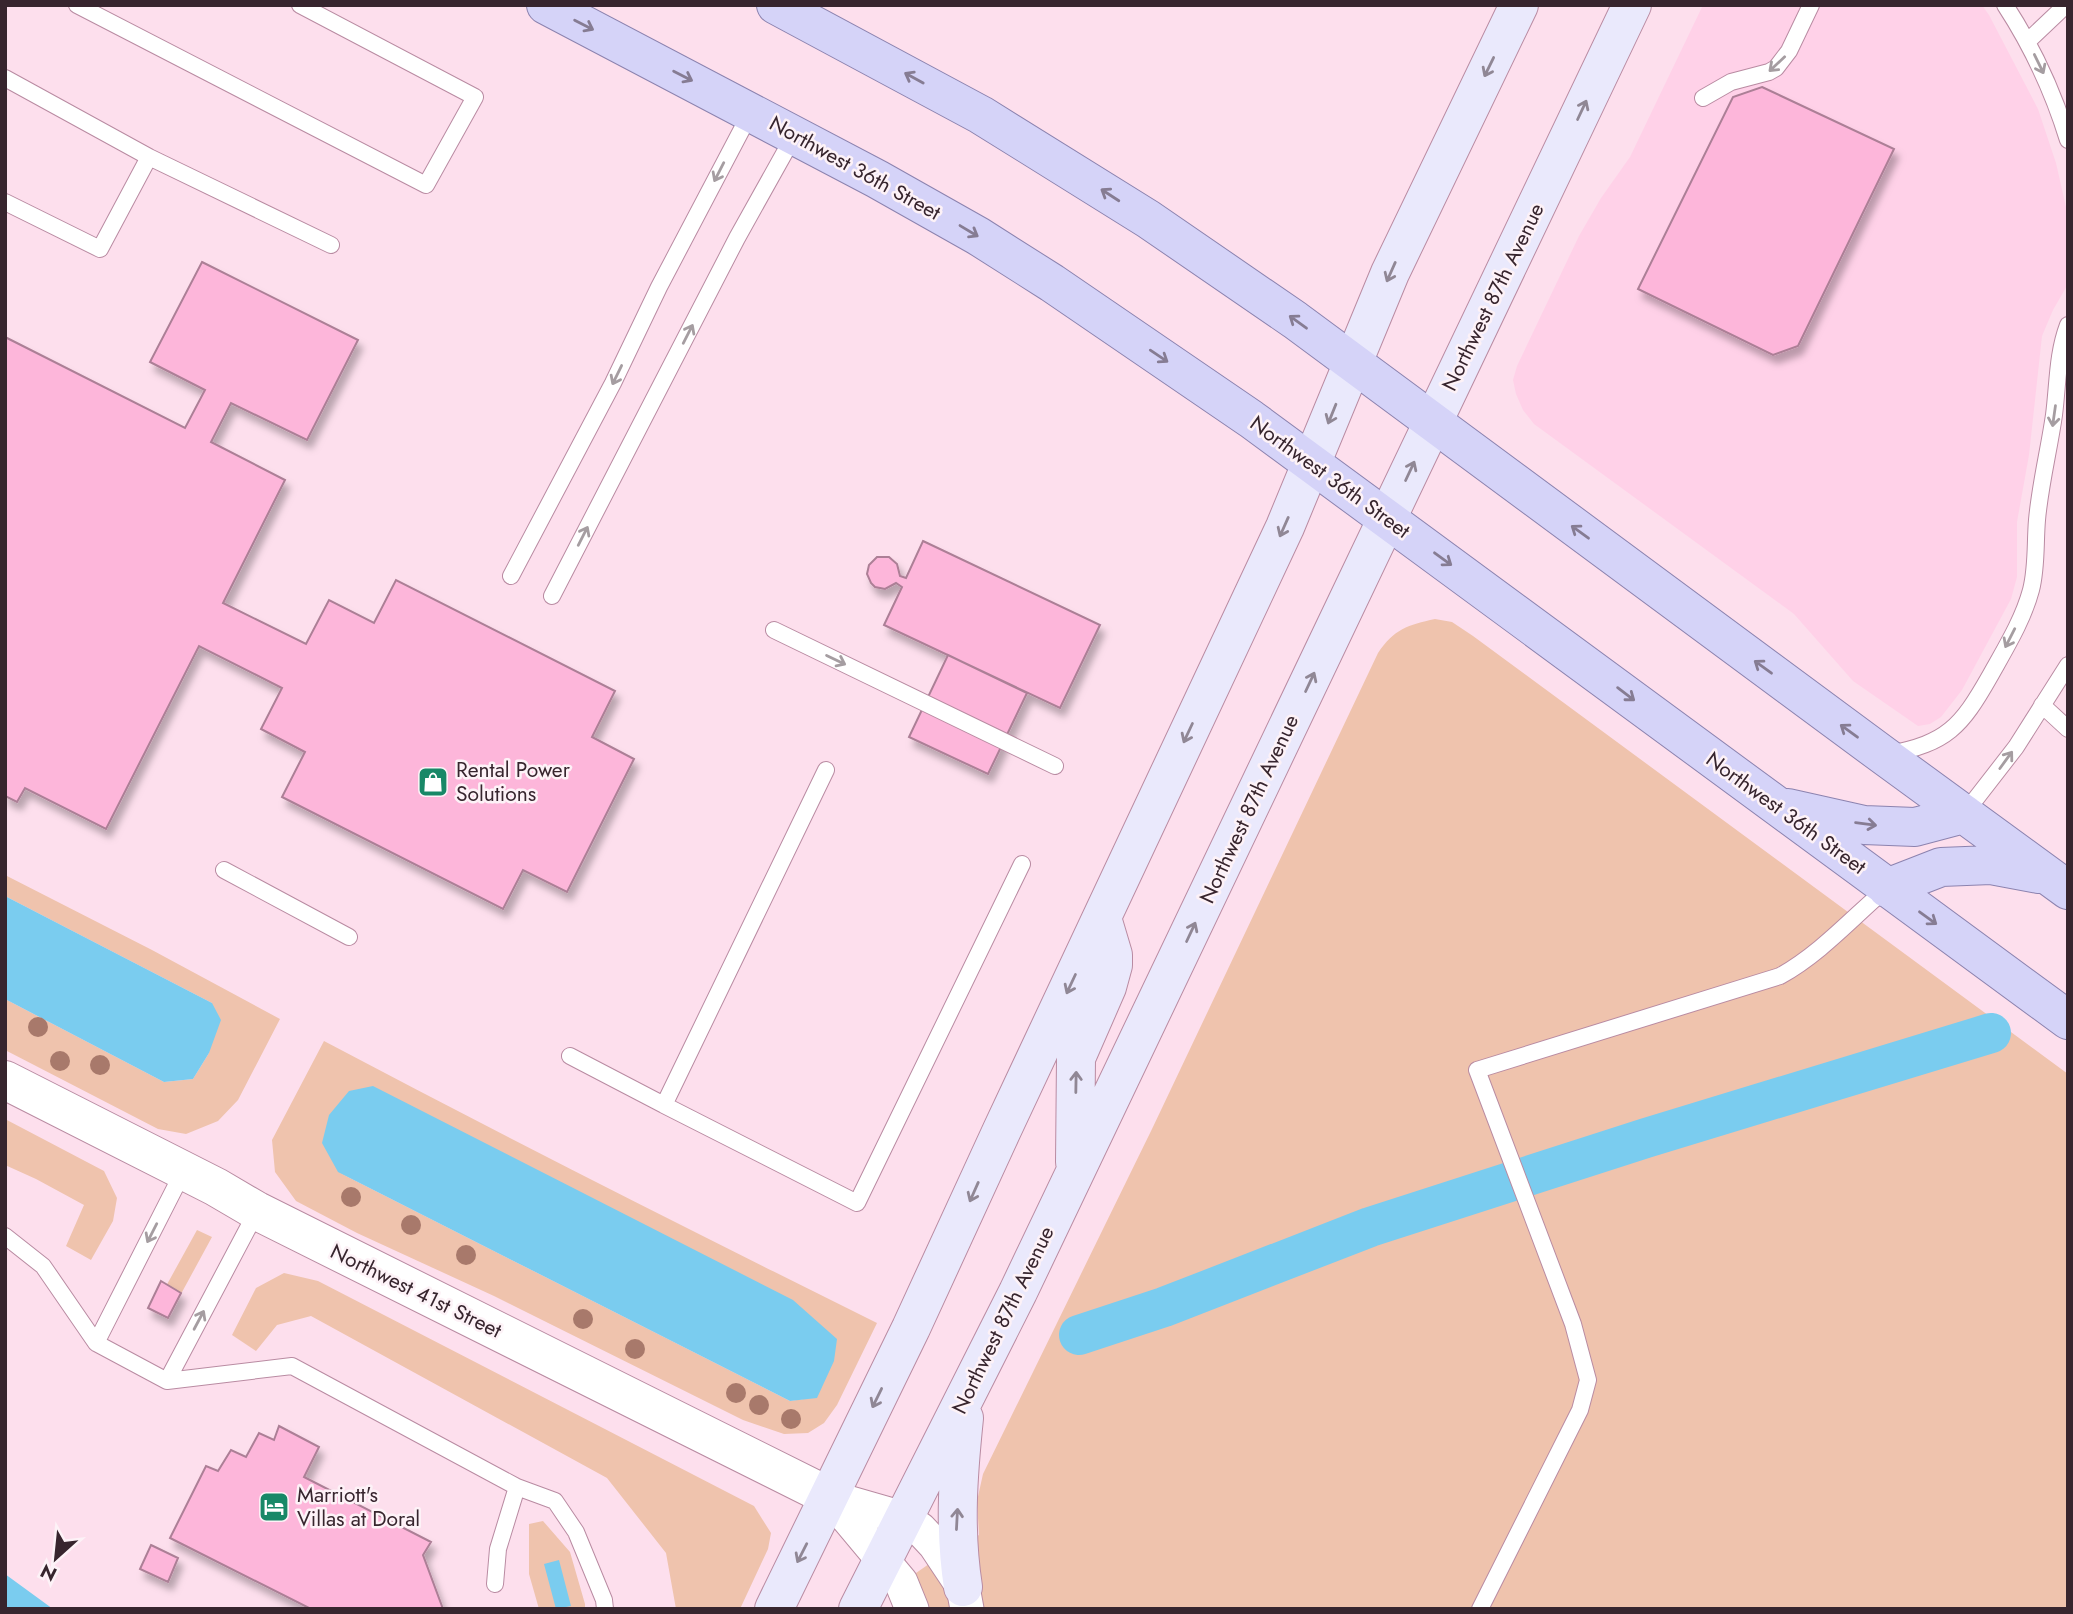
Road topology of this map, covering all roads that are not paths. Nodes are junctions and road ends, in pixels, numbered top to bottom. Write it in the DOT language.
graph roads {
  1 [pos="77,5"];
  2 [pos="300,5"];
  3 [pos="546,5"];
  4 [pos="776,5"];
  5 [pos="1519,5"];
  6 [pos="1632,5"];
  7 [pos="1811,5"];
  8 [pos="2005,5"];
  9 [pos="2064,9"];
  10 [pos="2028,41"];
  11 [pos="5,78"];
  12 [pos="1703,98"];
  13 [pos="751,112"];
  14 [pos="795,134"];
  15 [pos="2068,140"];
  16 [pos="149,157"];
  17 [pos="5,202"];
  18 [pos="331,245"];
  19 [pos="2068,325"];
  20 [pos="1353,363"];
  21 [pos="1433,423"];
  22 [pos="1311,464"];
  23 [pos="1388,519"];
  24 [pos="511,576"];
  25 [pos="552,596"];
  26 [pos="774,630"];
  27 [pos="2068,665"];
  28 [pos="2042,705"];
  29 [pos="2068,729"];
  30 [pos="1882,755"];
  31 [pos="1055,766"];
  32 [pos="826,770"];
  33 [pos="1775,805"];
  34 [pos="1964,814"];
  35 [pos="1022,864"];
  36 [pos="224,870"];
  37 [pos="2058,883"];
  38 [pos="1887,888"];
  39 [pos="1102,918"];
  40 [pos="349,937"];
  41 [pos="2068,1020"];
  42 [pos="569,1056"];
  43 [pos="5,1080"];
  44 [pos="664,1105"];
  45 [pos="183,1172"];
  46 [pos="1075,1174"];
  47 [pos="257,1211"];
  48 [pos="5,1236"];
  49 [pos="96,1343"];
  50 [pos="167,1381"];
  51 [pos="965,1399"];
  52 [pos="517,1488"];
  53 [pos="830,1497"];
  54 [pos="904,1518"];
  55 [pos="883,1559"];
  56 [pos="495,1584"];
  57 [pos="965,1598"];
  58 [pos="605,1609"];
  59 [pos="774,1609"];
  60 [pos="858,1609"];
  61 [pos="912,1609"];
  62 [pos="1479,1609"];
  1 -- 2 [label="lane"];
  3 -- 13 [label="main road, Northwest 36th Street, one-way"];
  20 -- 4 [label="main road, one-way"];
  5 -- 20 [label="main road, one-way"];
  21 -- 6 [label="main road, Northwest 87th Avenue, one-way"];
  7 -- 12 [label="lane, one-way"];
  8 -- 10 [label="lane"];
  9 -- 10 [label="lane"];
  10 -- 15 [label="lane, one-way"];
  11 -- 16 [label="lane"];
  13 -- 14 [label="main road, Northwest 36th Street"];
  13 -- 24 [label="lane, one-way"];
  14 -- 22 [label="main road, Northwest 36th Street, one-way"];
  25 -- 14 [label="lane, one-way"];
  16 -- 17 [label="lane"];
  16 -- 18 [label="lane"];
  19 -- 30 [label="lane, one-way"];
  20 -- 21 [label="main road"];
  20 -- 22 [label="main road, one-way"];
  23 -- 21 [label="main road, Northwest 87th Avenue, one-way"];
  30 -- 21 [label="main road, one-way"];
  22 -- 23 [label="main road, Northwest 36th Street"];
  22 -- 39 [label="main road, one-way"];
  23 -- 33 [label="main road, Northwest 36th Street, one-way"];
  46 -- 23 [label="main road, Northwest 87th Avenue, one-way"];
  26 -- 31 [label="lane, one-way"];
  27 -- 28 [label="lane"];
  28 -- 29 [label="lane"];
  34 -- 28 [label="lane, one-way"];
  30 -- 34 [label="main road"];
  32 -- 44 [label="lane"];
  33 -- 34 [label="main road, one-way"];
  33 -- 38 [label="main road, Northwest 36th Street"];
  34 -- 37 [label="main road"];
  35 -- 44 [label="lane"];
  36 -- 40 [label="lane"];
  37 -- 38 [label="main road"];
  38 -- 41 [label="main road, Northwest 36th Street, one-way"];
  38 -- 62 [label="lane"];
  46 -- 39 [label="main road, one-way"];
  39 -- 53 [label="main road, one-way"];
  42 -- 44 [label="lane"];
  43 -- 45 [label="street, Northwest 41st Street"];
  45 -- 47 [label="street, Northwest 41st Street"];
  45 -- 49 [label="lane, one-way"];
  46 -- 51 [label="main road, Northwest 87th Avenue"];
  50 -- 47 [label="lane, one-way"];
  47 -- 53 [label="street, Northwest 41st Street"];
  48 -- 49 [label="lane"];
  49 -- 50 [label="lane"];
  50 -- 52 [label="lane"];
  51 -- 54 [label="main road, Northwest 87th Avenue"];
  57 -- 51 [label="main road, one-way"];
  52 -- 56 [label="lane"];
  52 -- 58 [label="lane"];
  53 -- 54 [label="street, Northwest 41st Street"];
  53 -- 55 [label="street, Northwest 41st Street"];
  53 -- 59 [label="main road, one-way"];
  54 -- 55 [label="main road, Northwest 87th Avenue"];
  54 -- 57 [label="street, Northwest 41st Street"];
  55 -- 60 [label="main road, Northwest 87th Avenue"];
  55 -- 61 [label="street, Northwest 41st Street"];
}
